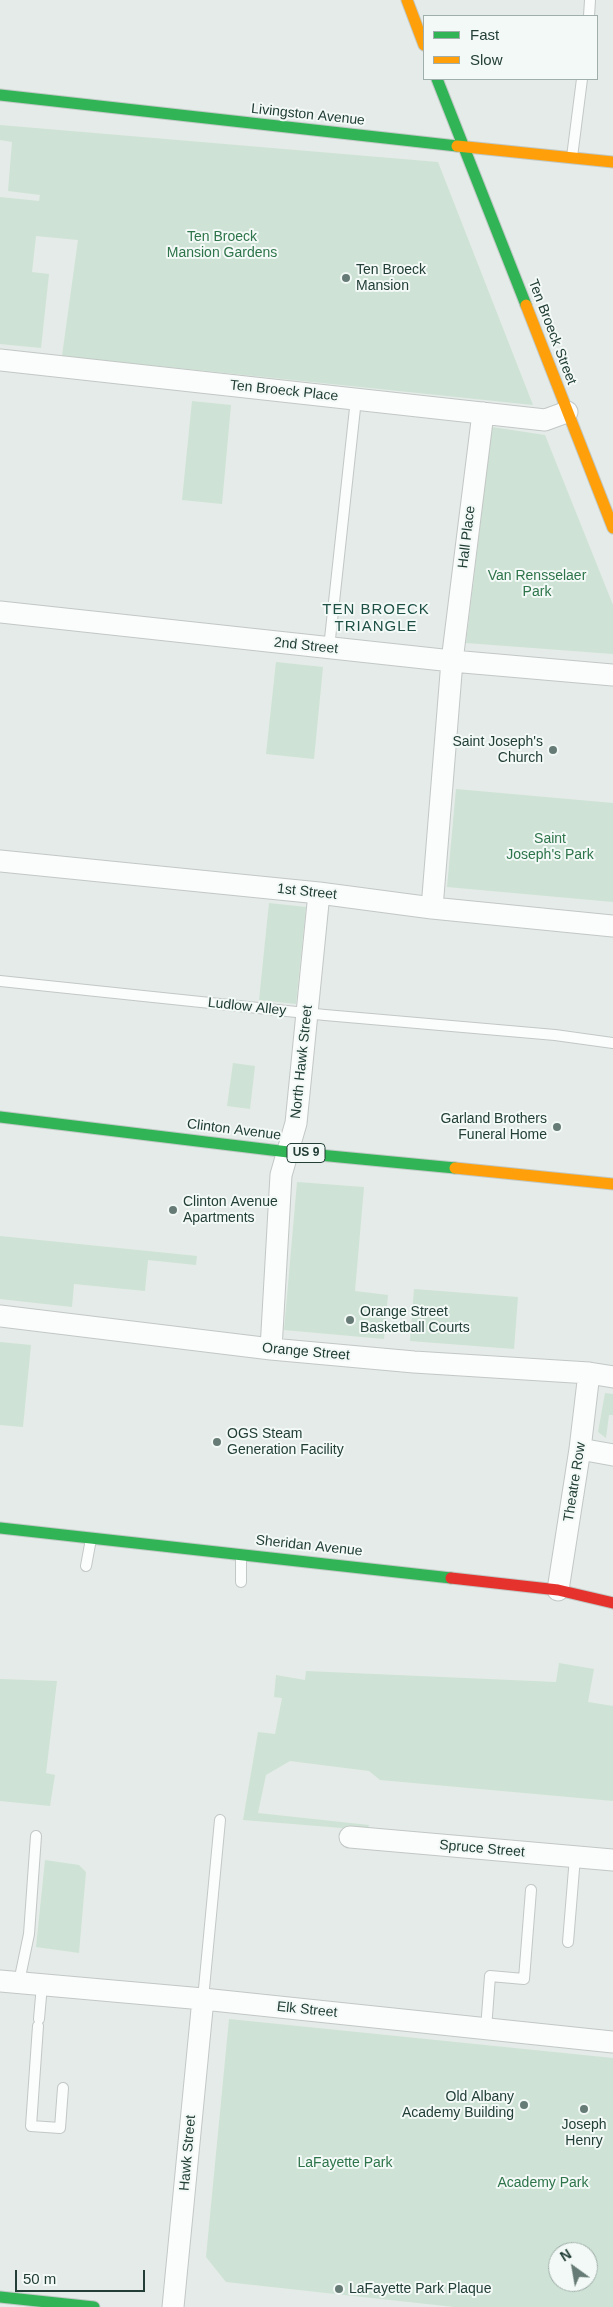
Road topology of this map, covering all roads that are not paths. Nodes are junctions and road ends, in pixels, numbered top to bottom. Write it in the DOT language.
graph roads {
  1 [pos="407,0"];
  2 [pos="590,0"];
  3 [pos="589,15"];
  4 [pos="423,42"];
  5 [pos="437,80"];
  6 [pos="582,80"];
  7 [pos="0,95"];
  8 [pos="464,147"];
  9 [pos="572,158"];
  10 [pos="613,162"];
  11 [pos="0,360"];
  12 [pos="356,399"];
  13 [pos="567,412"];
  14 [pos="482,413"];
  15 [pos="613,528"];
  16 [pos="0,612"];
  17 [pos="328,648"];
  18 [pos="452,661"];
  19 [pos="613,675"];
  20 [pos="0,862"];
  21 [pos="319,893"];
  22 [pos="432,908"];
  23 [pos="613,926"];
  24 [pos="0,981"];
  25 [pos="307,1013"];
  26 [pos="613,1043"];
  27 [pos="0,1117"];
  28 [pos="288,1152"];
  29 [pos="613,1184"];
  30 [pos="0,1316"];
  31 [pos="271,1349"];
  32 [pos="589,1373"];
  33 [pos="613,1377"];
  34 [pos="580,1449"];
  35 [pos="613,1455"];
  36 [pos="0,1528"];
  37 [pos="91,1538"];
  38 [pos="241,1554"];
  39 [pos="86,1566"];
  40 [pos="240,1582"];
  41 [pos="558,1590"];
  42 [pos="613,1603"];
  43 [pos="220,1820"];
  44 [pos="36,1836"];
  45 [pos="350,1837"];
  46 [pos="575,1857"];
  47 [pos="613,1860"];
  48 [pos="531,1890"];
  49 [pos="568,1942"];
  50 [pos="10,1982"];
  51 [pos="42,1984"];
  52 [pos="203,1999"];
  53 [pos="486,2029"];
  54 [pos="613,2042"];
  55 [pos="63,2088"];
  56 [pos="0,2297"];
  57 [pos="94,2307"];
  58 [pos="173,2307"];
  1 -- 4 [label="street"];
  2 -- 3 [label="lane"];
  5 -- 8 [label="street, Ten Broeck Street"];
  6 -- 9 [label="lane"];
  7 -- 8 [label="street, Livingston Avenue"];
  8 -- 9 [label="street, Livingston Avenue"];
  8 -- 13 [label="street, Ten Broeck Street"];
  9 -- 10 [label="street, Livingston Avenue"];
  11 -- 12 [label="street, Ten Broeck Place"];
  12 -- 14 [label="street, Ten Broeck Place"];
  12 -- 17 [label="lane"];
  13 -- 14 [label="street, Ten Broeck Place"];
  13 -- 15 [label="street, Ten Broeck Street"];
  14 -- 18 [label="street, Hall Place"];
  16 -- 17 [label="street, 2nd Street"];
  17 -- 18 [label="street, 2nd Street"];
  18 -- 19 [label="street, 2nd Street"];
  18 -- 22 [label="street, Hall Place"];
  20 -- 21 [label="street, 1st Street"];
  21 -- 22 [label="street, 1st Street"];
  21 -- 25 [label="street, North Hawk Street"];
  22 -- 23 [label="street, 1st Street"];
  24 -- 25 [label="lane, Ludlow Alley"];
  25 -- 26 [label="lane, Ludlow Alley"];
  25 -- 28 [label="street, North Hawk Street"];
  27 -- 28 [label="street, Clinton Avenue / US 9"];
  28 -- 29 [label="street, Clinton Avenue / US 9"];
  28 -- 31 [label="street, North Hawk Street"];
  30 -- 31 [label="street, Orange Street"];
  31 -- 32 [label="street, Orange Street"];
  32 -- 33 [label="street, Orange Street"];
  32 -- 34 [label="street, Theatre Row"];
  34 -- 35 [label="street"];
  34 -- 41 [label="street, Theatre Row"];
  36 -- 37 [label="street, Sheridan Avenue"];
  37 -- 38 [label="street, Sheridan Avenue"];
  37 -- 39 [label="lane"];
  38 -- 40 [label="lane"];
  38 -- 41 [label="street, Sheridan Avenue"];
  41 -- 42 [label="street, Sheridan Avenue"];
  43 -- 52 [label="lane"];
  44 -- 50 [label="lane"];
  45 -- 46 [label="street, Spruce Street"];
  46 -- 47 [label="street, Spruce Street"];
  46 -- 49 [label="lane"];
  48 -- 53 [label="lane"];
  50 -- 51 [label="street, Elk Street"];
  51 -- 52 [label="street, Elk Street"];
  51 -- 55 [label="lane"];
  52 -- 53 [label="street, Elk Street"];
  52 -- 58 [label="street, Hawk Street"];
  53 -- 54 [label="street, Elk Street"];
  56 -- 57 [label="street"];
}
